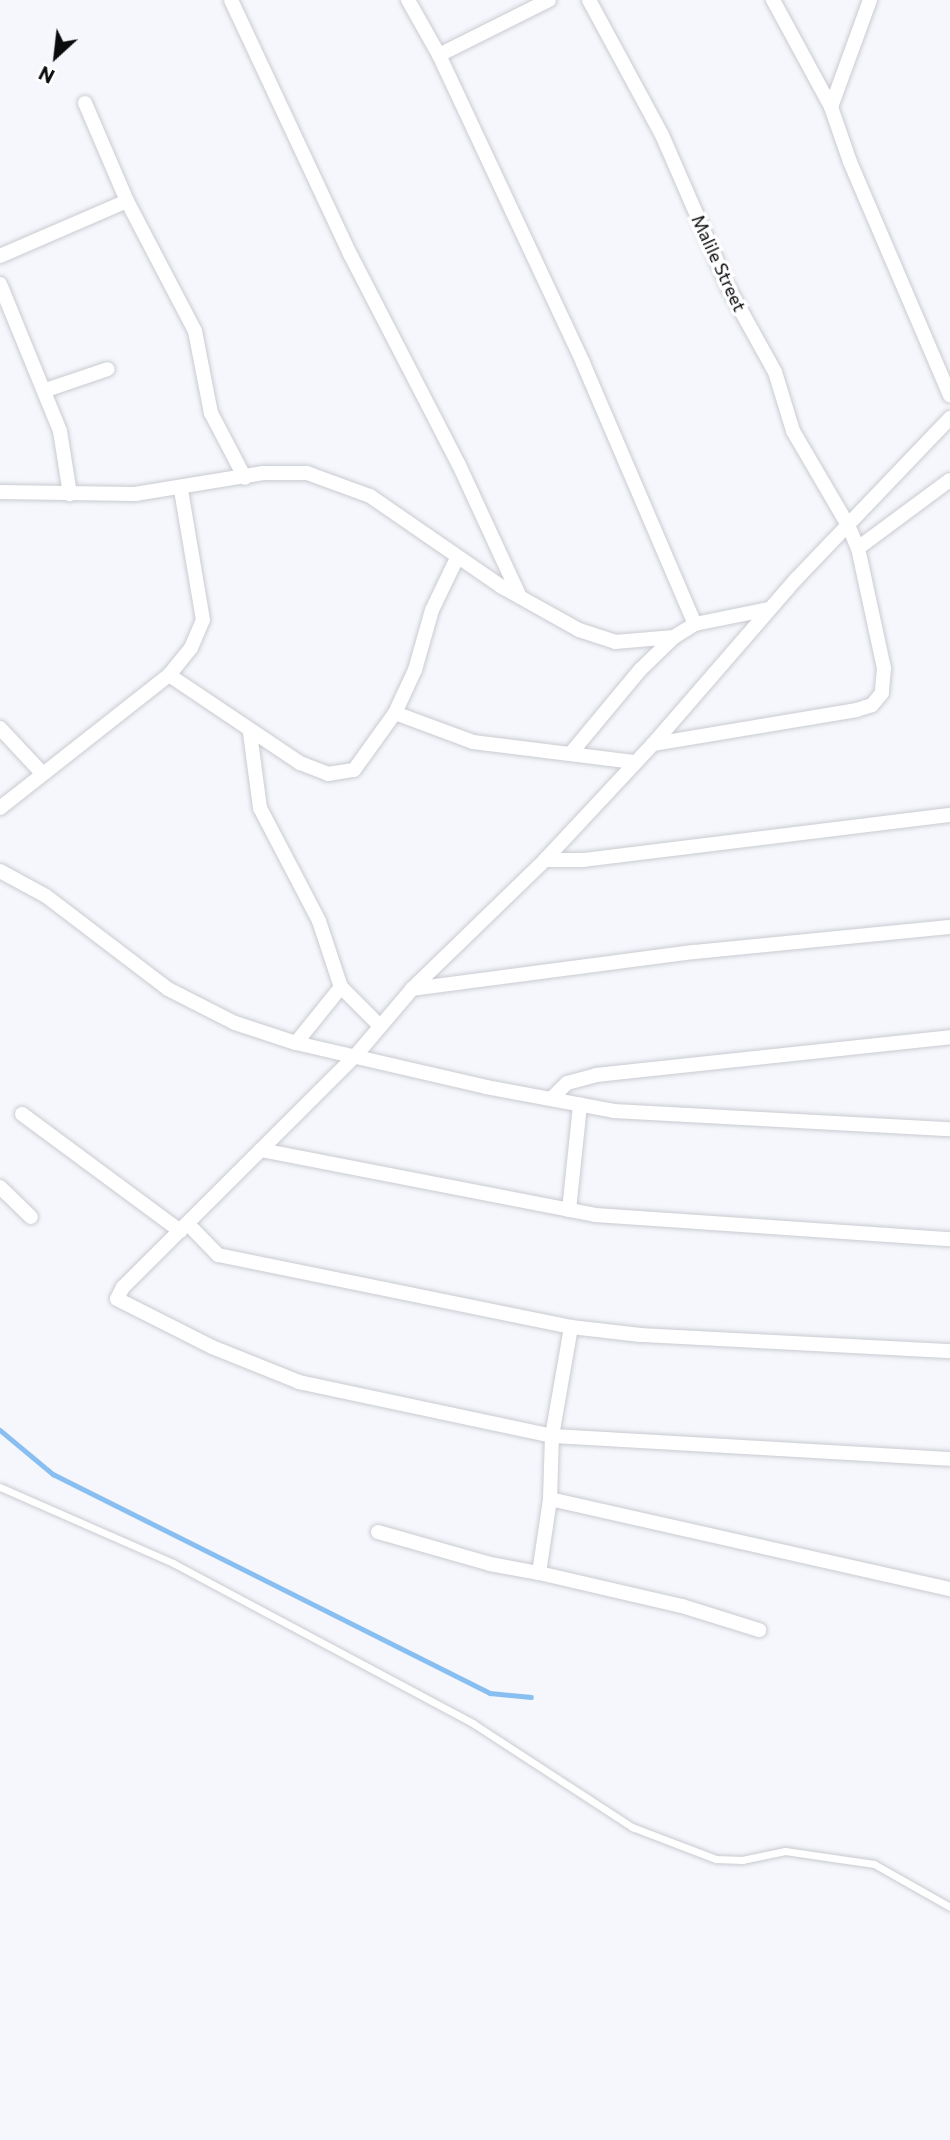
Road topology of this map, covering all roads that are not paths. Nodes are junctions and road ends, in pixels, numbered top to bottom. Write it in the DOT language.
graph roads {
  1 [pos="231,0"];
  2 [pos="408,0"];
  3 [pos="549,0"];
  4 [pos="589,0"];
  5 [pos="773,0"];
  6 [pos="870,0"];
  7 [pos="439,55"];
  8 [pos="85,103"];
  9 [pos="831,107"];
  10 [pos="127,201"];
  11 [pos="0,256"];
  12 [pos="0,284"];
  13 [pos="108,369"];
  14 [pos="46,390"];
  15 [pos="950,395"];
  16 [pos="950,418"];
  17 [pos="244,478"];
  18 [pos="950,480"];
  19 [pos="181,490"];
  20 [pos="0,492"];
  21 [pos="70,494"];
  22 [pos="848,525"];
  23 [pos="858,548"];
  24 [pos="457,558"];
  25 [pos="520,597"];
  26 [pos="769,609"];
  27 [pos="695,624"];
  28 [pos="674,637"];
  29 [pos="169,676"];
  30 [pos="395,713"];
  31 [pos="0,728"];
  32 [pos="250,733"];
  33 [pos="653,744"];
  34 [pos="571,753"];
  35 [pos="634,762"];
  36 [pos="41,772"];
  37 [pos="0,808"];
  38 [pos="950,815"];
  39 [pos="545,860"];
  40 [pos="0,871"];
  41 [pos="950,927"];
  42 [pos="341,987"];
  43 [pos="412,989"];
  44 [pos="380,1026"];
  45 [pos="950,1037"];
  46 [pos="296,1043"];
  47 [pos="356,1055"];
  48 [pos="552,1098"];
  49 [pos="580,1105"];
  50 [pos="22,1114"];
  51 [pos="950,1129"];
  52 [pos="261,1150"];
  53 [pos="0,1187"];
  54 [pos="569,1210"];
  55 [pos="32,1217"];
  56 [pos="184,1228"];
  57 [pos="950,1239"];
  58 [pos="571,1327"];
  59 [pos="950,1351"];
  60 [pos="552,1436"];
  61 [pos="950,1459"];
  62 [pos="0,1487"];
  63 [pos="550,1499"];
  64 [pos="378,1532"];
  65 [pos="539,1573"];
  66 [pos="950,1589"];
  67 [pos="759,1630"];
  68 [pos="950,1907"];
  1 -- 25 [label="street"];
  2 -- 7 [label="street"];
  3 -- 7 [label="street"];
  4 -- 22 [label="street, Malile Street"];
  5 -- 9 [label="street"];
  6 -- 9 [label="street"];
  7 -- 27 [label="street"];
  8 -- 10 [label="street"];
  9 -- 15 [label="street"];
  10 -- 11 [label="street"];
  10 -- 17 [label="street"];
  12 -- 14 [label="street"];
  13 -- 14 [label="street"];
  14 -- 21 [label="street"];
  16 -- 22 [label="street"];
  17 -- 19 [label="street"];
  17 -- 24 [label="street"];
  18 -- 23 [label="street"];
  19 -- 21 [label="street"];
  19 -- 29 [label="street"];
  20 -- 21 [label="street"];
  22 -- 23 [label="street, Malile Street"];
  22 -- 26 [label="street"];
  23 -- 33 [label="street, Malile Street"];
  24 -- 25 [label="street"];
  24 -- 30 [label="street"];
  25 -- 28 [label="street"];
  26 -- 27 [label="street"];
  26 -- 33 [label="street"];
  27 -- 28 [label="street"];
  28 -- 34 [label="street"];
  29 -- 32 [label="street"];
  29 -- 36 [label="street"];
  30 -- 32 [label="street"];
  30 -- 34 [label="street"];
  31 -- 36 [label="street"];
  32 -- 42 [label="street"];
  33 -- 35 [label="street"];
  34 -- 35 [label="street"];
  35 -- 39 [label="street"];
  36 -- 37 [label="street"];
  38 -- 39 [label="street"];
  39 -- 43 [label="street"];
  40 -- 46 [label="street"];
  41 -- 43 [label="street"];
  42 -- 44 [label="street"];
  42 -- 46 [label="street"];
  43 -- 44 [label="street"];
  44 -- 47 [label="street"];
  45 -- 48 [label="street"];
  46 -- 47 [label="street"];
  47 -- 48 [label="street"];
  47 -- 52 [label="street"];
  48 -- 49 [label="street"];
  49 -- 51 [label="street"];
  49 -- 54 [label="street"];
  50 -- 56 [label="street"];
  52 -- 54 [label="street"];
  52 -- 56 [label="street"];
  53 -- 55 [label="street"];
  54 -- 57 [label="street"];
  56 -- 58 [label="street"];
  56 -- 60 [label="street"];
  58 -- 59 [label="street"];
  58 -- 60 [label="street"];
  60 -- 61 [label="street"];
  60 -- 63 [label="street"];
  62 -- 68 [label="lane"];
  63 -- 65 [label="street"];
  63 -- 66 [label="street"];
  64 -- 65 [label="street"];
  65 -- 67 [label="street"];
}
